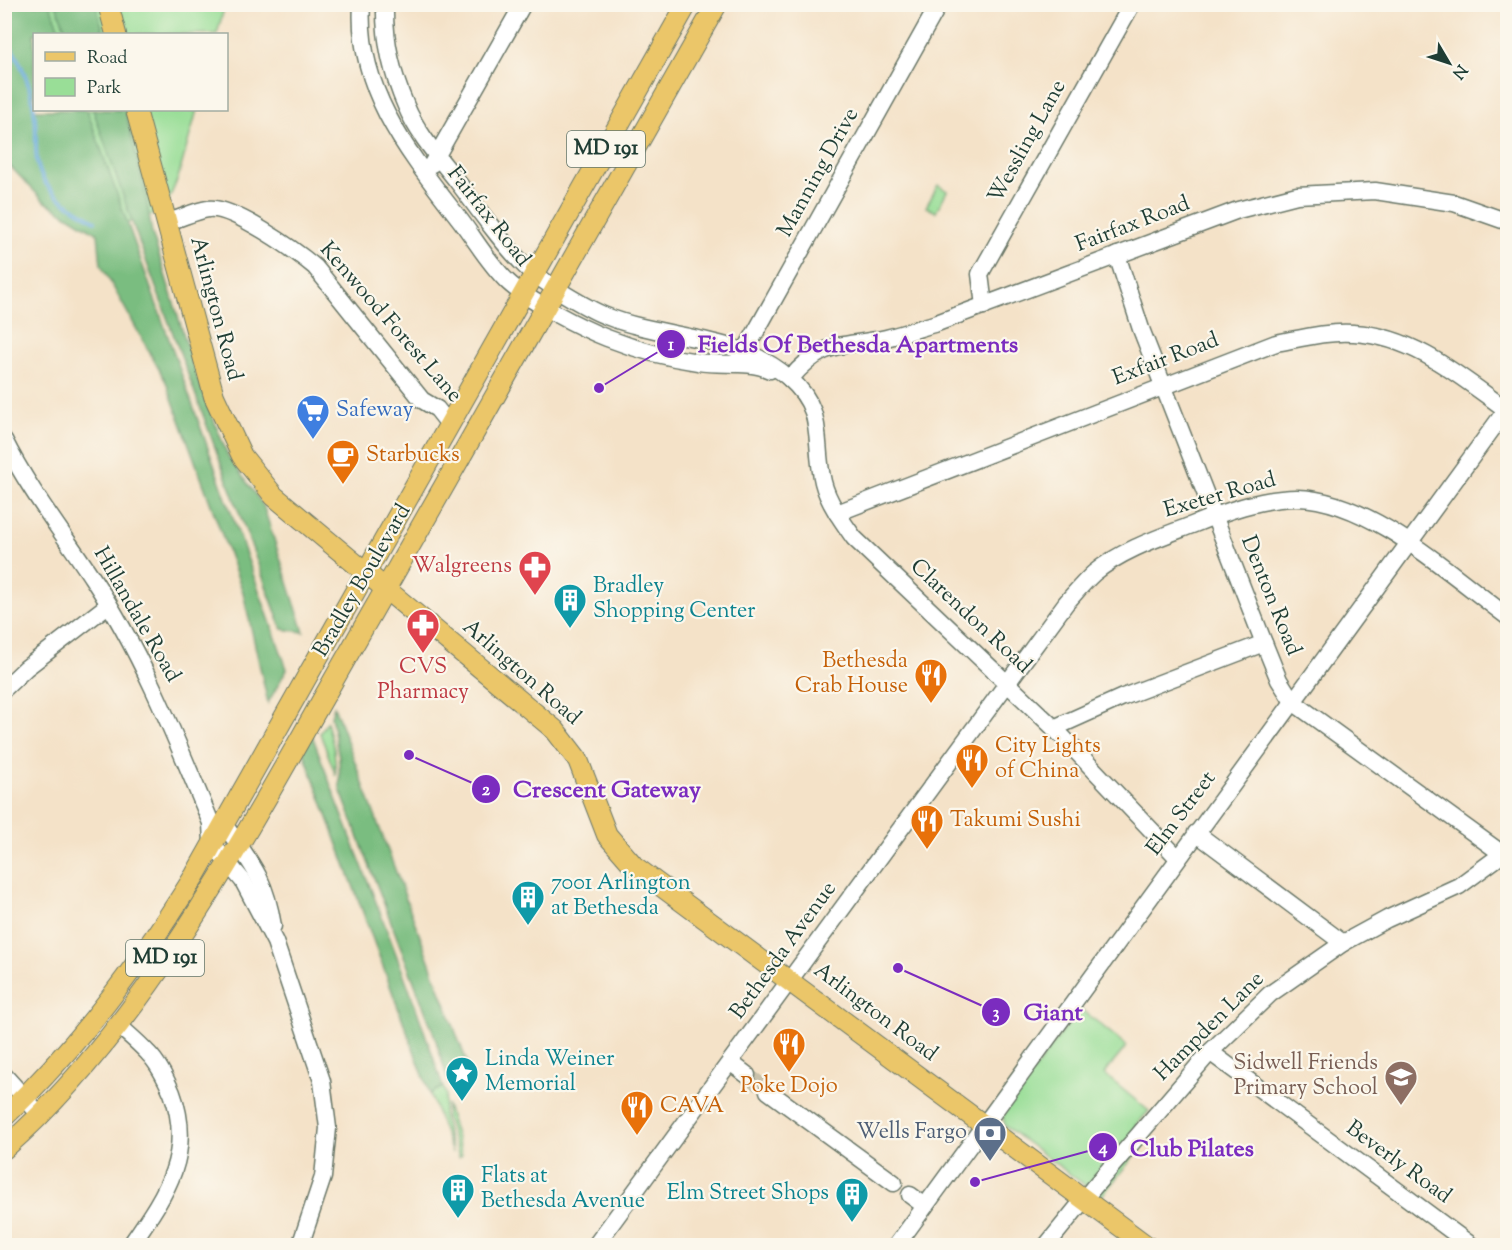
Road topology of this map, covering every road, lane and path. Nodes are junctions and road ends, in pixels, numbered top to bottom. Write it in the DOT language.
graph roads {
  1 [pos="108,4"];
  2 [pos="362,4"];
  3 [pos="385,4"];
  4 [pos="523,4"];
  5 [pos="687,4"];
  6 [pos="717,4"];
  7 [pos="939,4"];
  8 [pos="1132,4"];
  9 [pos="116,33"];
  10 [pos="136,111"];
  11 [pos="438,155"];
  12 [pos="426,175"];
  13 [pos="167,222"];
  14 [pos="1508,222"];
  15 [pos="1117,255"];
  16 [pos="536,274"];
  17 [pos="558,287"];
  18 [pos="524,294"];
  19 [pos="546,306"];
  20 [pos="984,306"];
  21 [pos="741,357"];
  22 [pos="790,379"];
  23 [pos="1164,385"];
  24 [pos="1507,410"];
  25 [pos="443,416"];
  26 [pos="4,440"];
  27 [pos="837,513"];
  28 [pos="1214,516"];
  29 [pos="1409,544"];
  30 [pos="368,573"];
  31 [pos="386,589"];
  32 [pos="108,605"];
  33 [pos="1508,617"];
  34 [pos="1264,643"];
  35 [pos="1008,683"];
  36 [pos="4,689"];
  37 [pos="1293,702"];
  38 [pos="1054,728"];
  39 [pos="217,823"];
  40 [pos="1197,833"];
  41 [pos="212,844"];
  42 [pos="237,844"];
  43 [pos="1506,855"];
  44 [pos="1177,857"];
  45 [pos="227,861"];
  46 [pos="275,942"];
  47 [pos="1343,943"];
  48 [pos="790,980"];
  49 [pos="118,1025"];
  50 [pos="1210,1052"];
  51 [pos="730,1062"];
  52 [pos="4,1075"];
  53 [pos="747,1075"];
  54 [pos="768,1091"];
  55 [pos="26,1097"];
  56 [pos="41,1116"];
  57 [pos="4,1117"];
  58 [pos="985,1125"];
  59 [pos="4,1149"];
  60 [pos="894,1183"];
  61 [pos="910,1194"];
  62 [pos="1084,1198"];
  63 [pos="925,1206"];
  64 [pos="130,1245"];
  65 [pos="300,1245"];
  66 [pos="595,1245"];
  67 [pos="896,1245"];
  68 [pos="1047,1245"];
  69 [pos="1147,1245"];
  70 [pos="1472,1245"];
  1 -- 9 [label="main road"];
  2 -- 12 [label="street, Fairfax Road"];
  3 -- 11 [label="street, Fairfax Road"];
  4 -- 11 [label="street"];
  5 -- 16 [label="main road, Bradley Boulevard / MD 191"];
  6 -- 17 [label="main road, Bradley Boulevard / MD 191"];
  7 -- 21 [label="street, Manning Drive"];
  8 -- 20 [label="street, Wessling Lane"];
  10 -- 13 [label="main road, Arlington Road"];
  11 -- 12 [label="street"];
  11 -- 16 [label="street, Fairfax Road"];
  12 -- 18 [label="street, Fairfax Road"];
  13 -- 25 [label="street, Kenwood Forest Lane"];
  13 -- 30 [label="main road, Arlington Road"];
  14 -- 15 [label="street, Fairfax Road"];
  15 -- 20 [label="street, Fairfax Road"];
  15 -- 23 [label="street, Denton Road"];
  16 -- 17 [label="street, Fairfax Road"];
  16 -- 18 [label="main road, Bradley Boulevard / MD 191"];
  17 -- 19 [label="main road, Bradley Boulevard / MD 191"];
  17 -- 21 [label="street, Fairfax Road"];
  18 -- 19 [label="street, Fairfax Road"];
  18 -- 25 [label="main road, Bradley Boulevard / MD 191"];
  19 -- 21 [label="street, Fairfax Road"];
  19 -- 31 [label="main road, Bradley Boulevard / MD 191"];
  20 -- 22 [label="street, Fairfax Road"];
  21 -- 22 [label="street, Fairfax Road"];
  22 -- 27 [label="street, Clarendon Road"];
  23 -- 24 [label="street, Exfair Road"];
  23 -- 27 [label="street, Exfair Road"];
  23 -- 28 [label="street, Denton Road"];
  24 -- 29 [label="street, Elm Street"];
  25 -- 30 [label="main road, Bradley Boulevard / MD 191"];
  26 -- 32 [label="street, Hillandale Road"];
  27 -- 35 [label="street, Clarendon Road"];
  28 -- 29 [label="street, Exeter Road"];
  28 -- 34 [label="street, Denton Road"];
  28 -- 35 [label="street, Exeter Road"];
  29 -- 33 [label="street, Exeter Road"];
  29 -- 37 [label="street, Elm Street"];
  30 -- 31 [label="main road, Arlington Road"];
  30 -- 39 [label="main road, Bradley Boulevard / MD 191"];
  31 -- 42 [label="main road, Bradley Boulevard / MD 191"];
  31 -- 48 [label="main road, Arlington Road"];
  32 -- 36 [label="street"];
  32 -- 39 [label="street, Hillandale Road"];
  34 -- 37 [label="street, Denton Road"];
  34 -- 38 [label="street"];
  35 -- 38 [label="street, Clarendon Road"];
  35 -- 48 [label="street, Bethesda Avenue"];
  37 -- 40 [label="street, Elm Street"];
  37 -- 43 [label="street, Denton Road"];
  38 -- 44 [label="street, Clarendon Road"];
  39 -- 41 [label="main road, Bradley Boulevard / MD 191"];
  39 -- 42 [label="street, Hillandale Road"];
  40 -- 44 [label="street, Elm Street"];
  40 -- 47 [label="street"];
  41 -- 45 [label="street"];
  41 -- 55 [label="main road, Bradley Boulevard / MD 191"];
  42 -- 45 [label="main road, Bradley Boulevard / MD 191"];
  42 -- 46 [label="street, Hillandale Road"];
  43 -- 47 [label="street, Hampden Lane"];
  44 -- 58 [label="street, Elm Street"];
  45 -- 46 [label="street"];
  45 -- 49 [label="main road, Bradley Boulevard / MD 191"];
  46 -- 65 [label="street"];
  47 -- 50 [label="street, Hampden Lane"];
  48 -- 51 [label="street, Bethesda Avenue"];
  48 -- 58 [label="main road, Arlington Road"];
  49 -- 56 [label="main road, Bradley Boulevard / MD 191"];
  49 -- 64 [label="street"];
  50 -- 62 [label="street, Hampden Lane"];
  50 -- 70 [label="street, Beverly Road"];
  51 -- 53 [label="street"];
  51 -- 66 [label="street, Bethesda Avenue"];
  52 -- 55 [label="street"];
  54 -- 60 [label="street"];
  55 -- 56 [label="street"];
  55 -- 57 [label="main road, Bradley Boulevard / MD 191"];
  56 -- 59 [label="main road, Bradley Boulevard / MD 191"];
  58 -- 62 [label="main road, Arlington Road"];
  58 -- 63 [label="street, Elm Street"];
  61 -- 63 [label="street"];
  62 -- 68 [label="street, Hampden Lane"];
  62 -- 69 [label="main road, Arlington Road"];
  63 -- 67 [label="street, Elm Street"];
}
